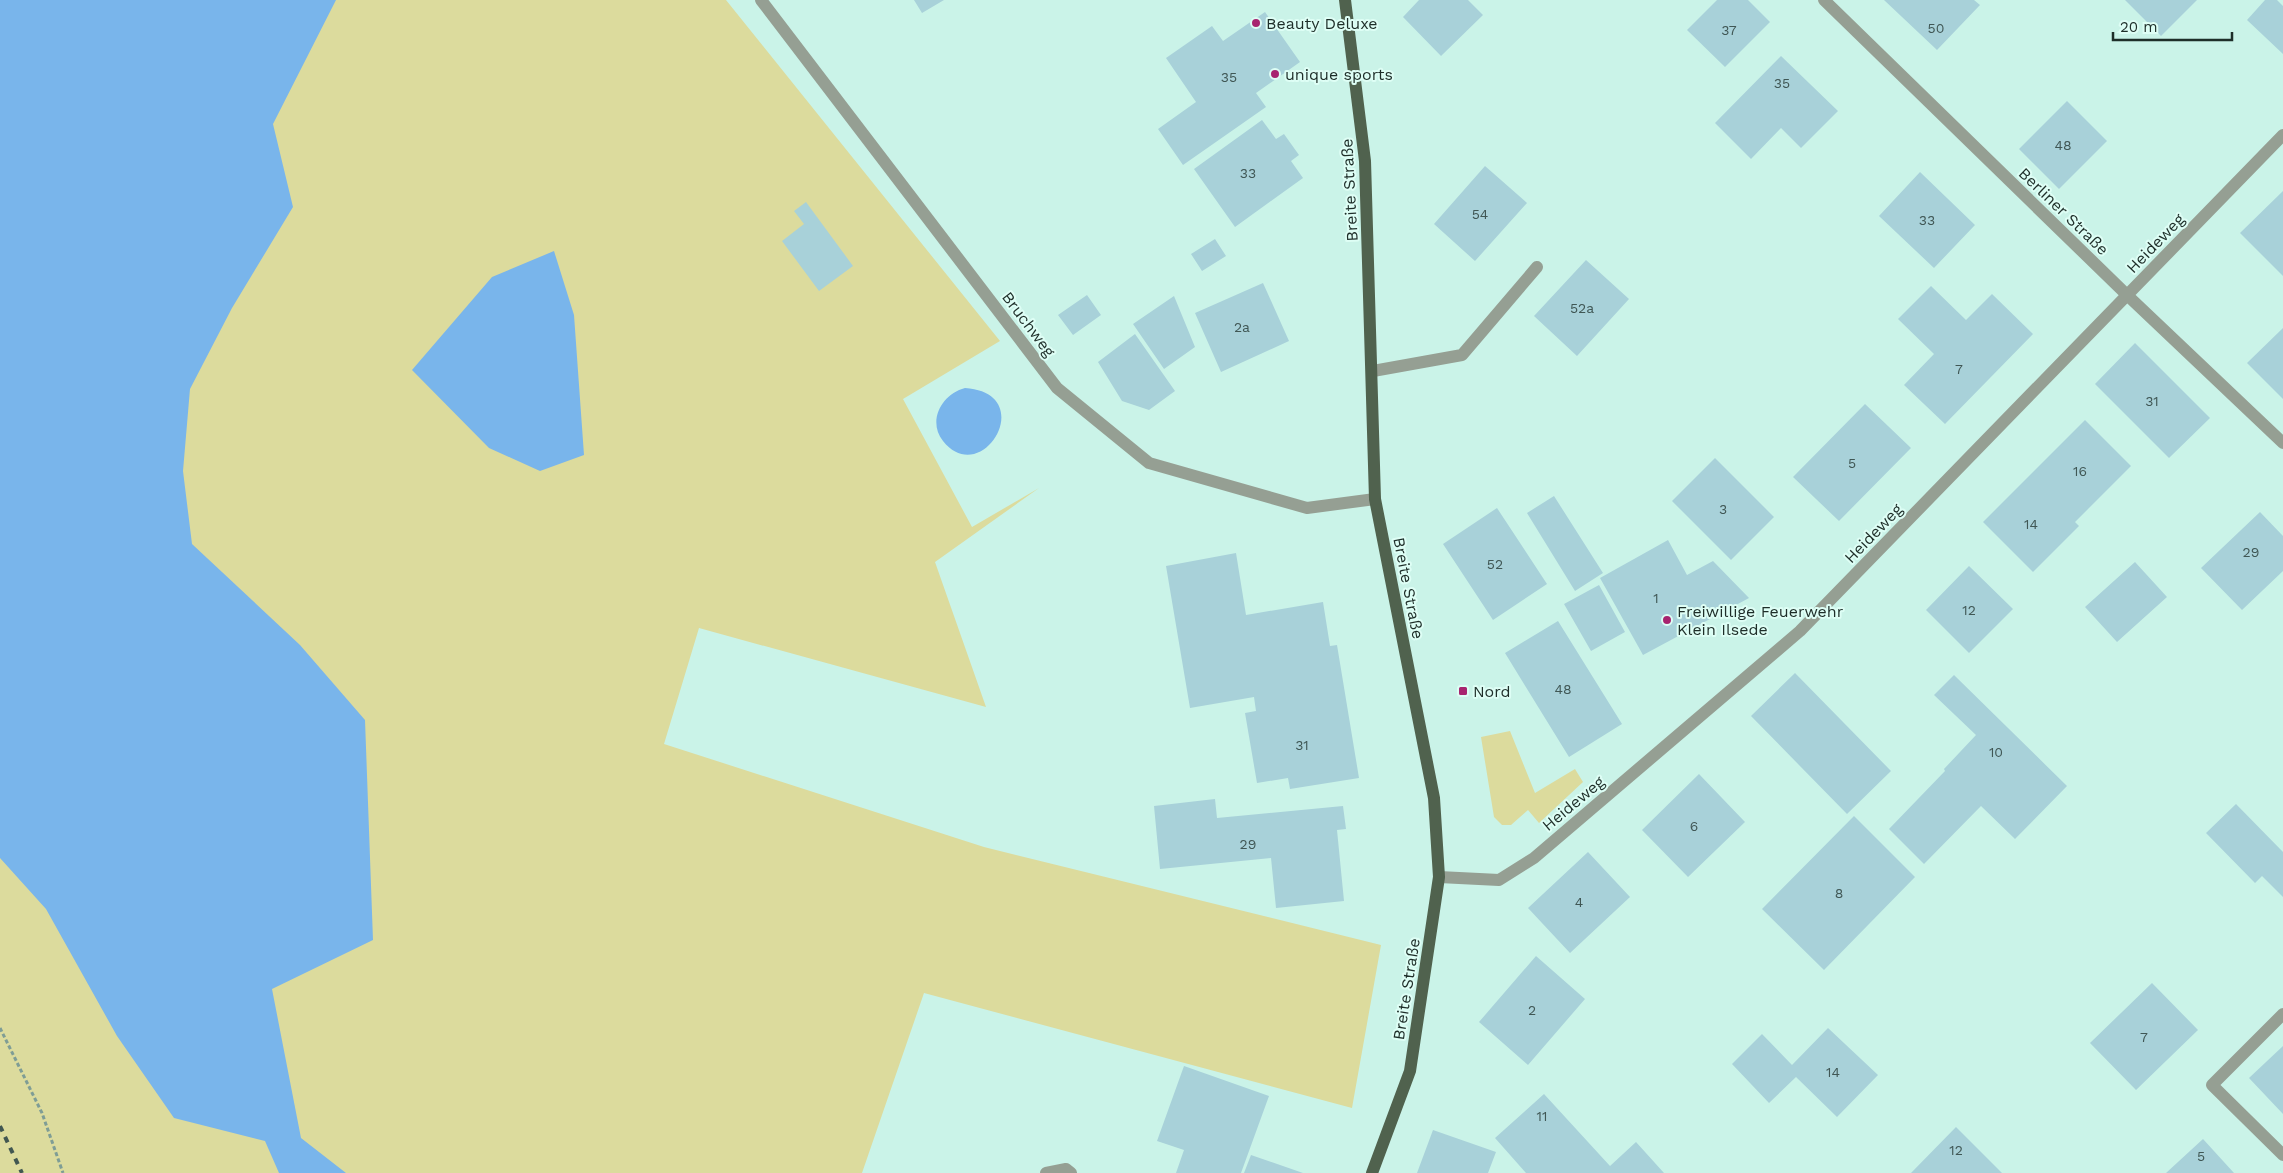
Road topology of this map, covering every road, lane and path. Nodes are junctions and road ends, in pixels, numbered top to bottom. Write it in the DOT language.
graph roads {
  1 [pos="761,0"];
  2 [pos="1345,0"];
  3 [pos="1824,0"];
  4 [pos="2283,135"];
  5 [pos="1537,268"];
  6 [pos="2127,295"];
  7 [pos="1372,370"];
  8 [pos="2283,443"];
  9 [pos="1375,499"];
  10 [pos="1440,877"];
  11 [pos="2283,1014"];
  12 [pos="0,1028"];
  13 [pos="2283,1155"];
  14 [pos="63,1173"];
  15 [pos="1046,1173"];
  16 [pos="1071,1173"];
  17 [pos="1372,1173"];
  1 -- 9 [label="street, Bruchweg"];
  2 -- 7 [label="main road, Breite Straße"];
  3 -- 6 [label="street, Berliner Straße"];
  4 -- 6 [label="street, Heideweg"];
  5 -- 7 [label="street"];
  6 -- 8 [label="street, Berliner Straße"];
  6 -- 10 [label="street, Heideweg"];
  7 -- 9 [label="main road, Breite Straße"];
  9 -- 10 [label="main road, Breite Straße"];
  10 -- 17 [label="main road, Breite Straße"];
  11 -- 13 [label="street"];
  12 -- 14 [label="path"];
  15 -- 16 [label="street"];
}
